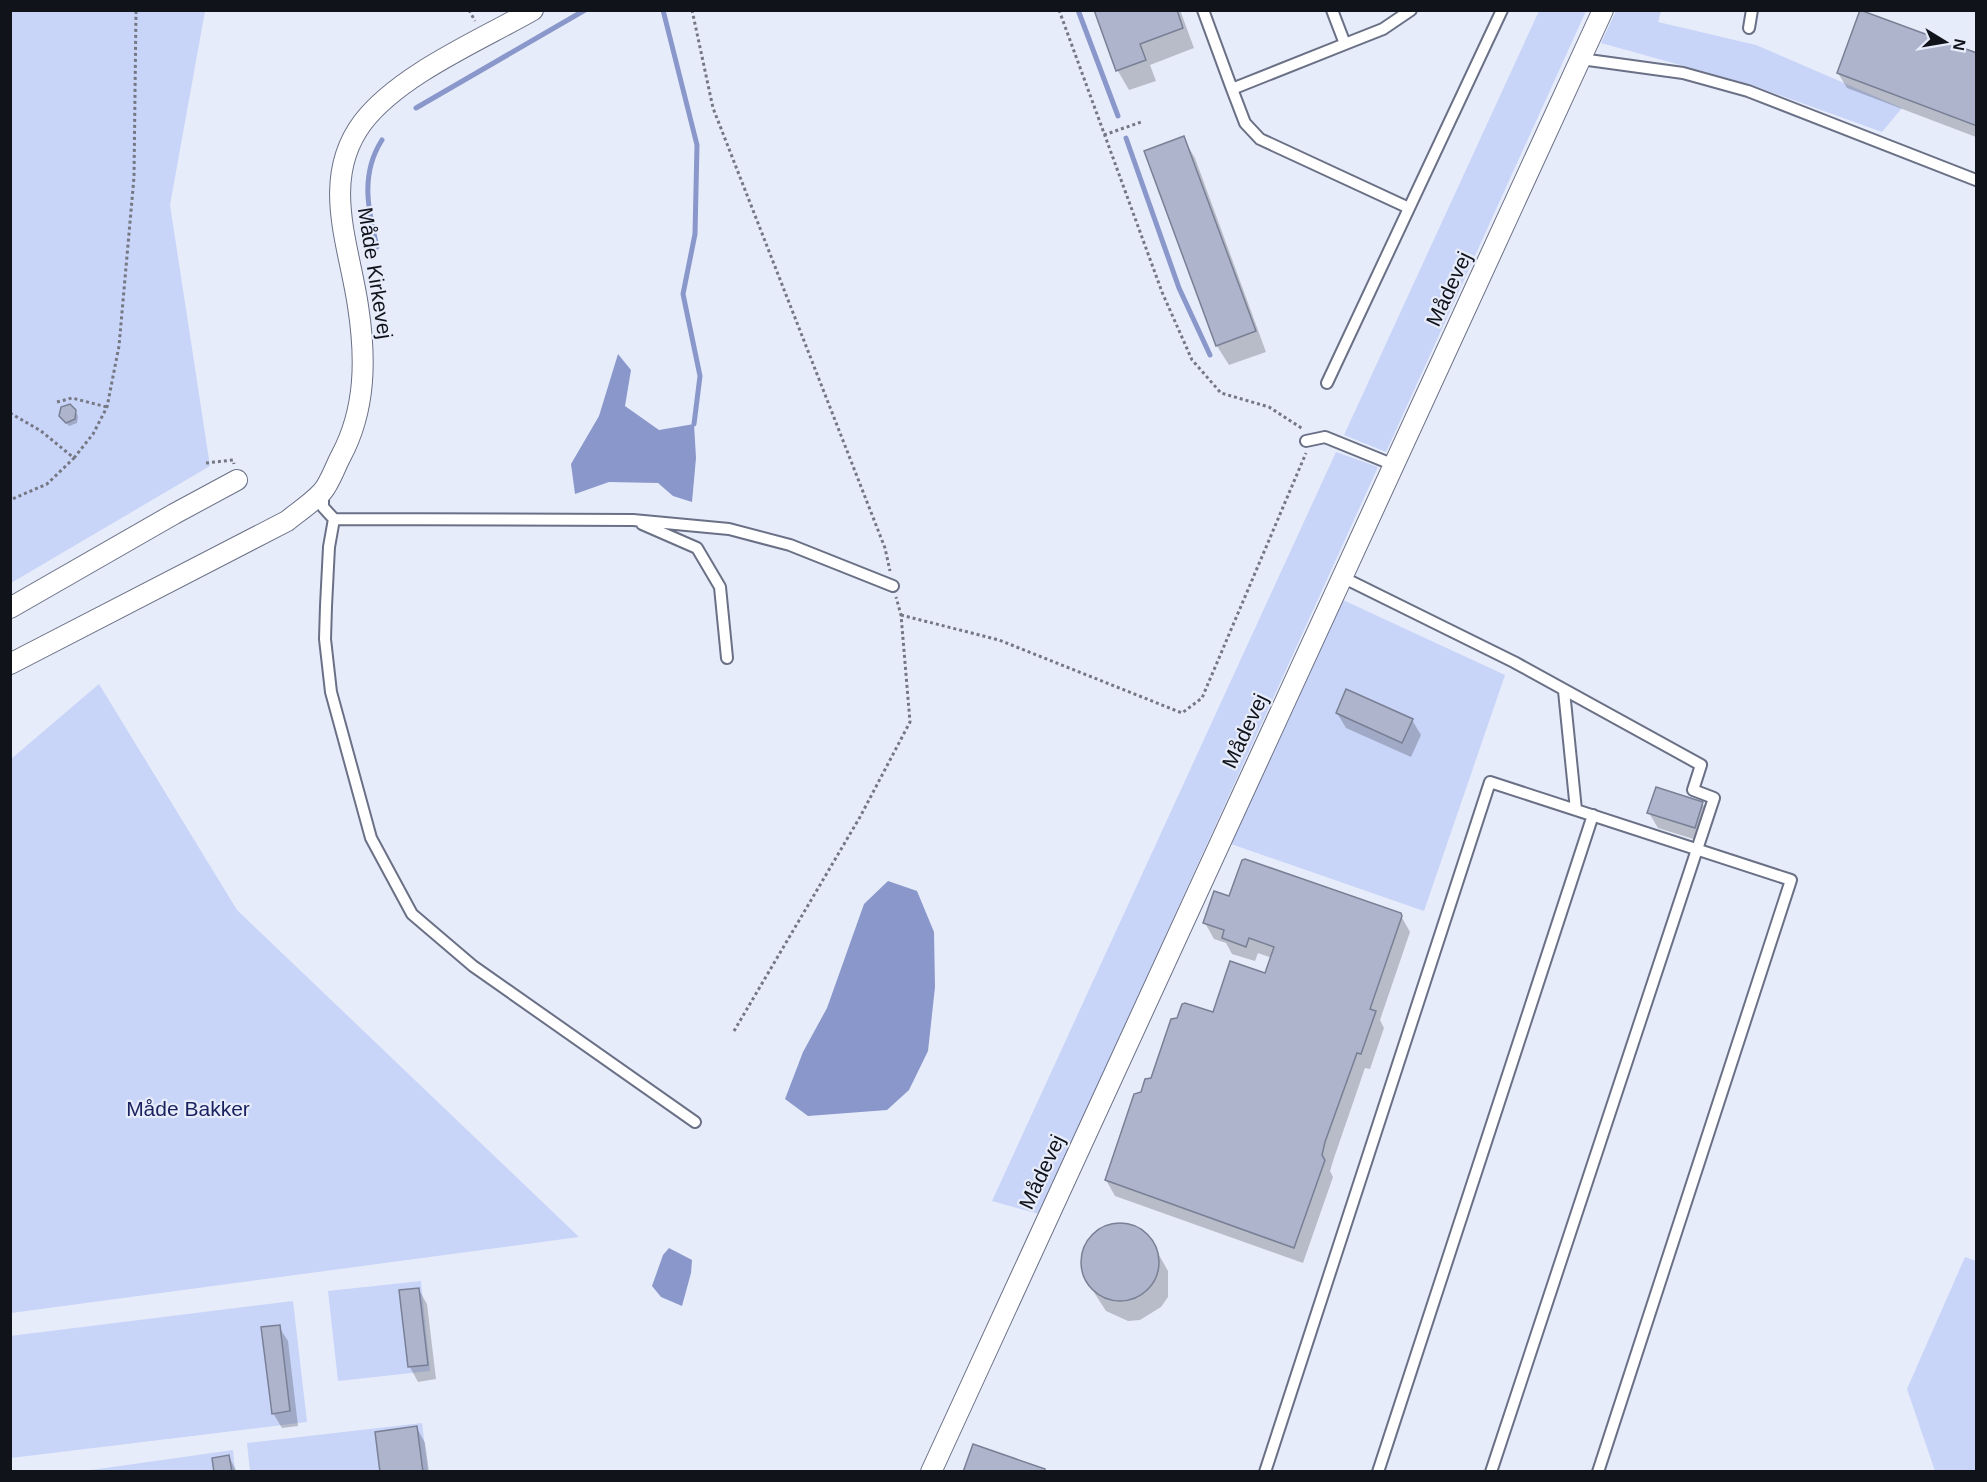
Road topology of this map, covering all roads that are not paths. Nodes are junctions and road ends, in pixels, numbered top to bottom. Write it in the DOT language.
graph roads {
  1 [pos="533,10"];
  2 [pos="1203,10"];
  3 [pos="1332,10"];
  4 [pos="1411,10"];
  5 [pos="1502,10"];
  6 [pos="1604,10"];
  7 [pos="1752,10"];
  8 [pos="1749,28"];
  9 [pos="1345,44"];
  10 [pos="1581,59"];
  11 [pos="1232,89"];
  12 [pos="1977,180"];
  13 [pos="1409,208"];
  14 [pos="1327,383"];
  15 [pos="1306,441"];
  16 [pos="1394,465"];
  17 [pos="237,480"];
  18 [pos="323,491"];
  19 [pos="334,519"];
  20 [pos="633,520"];
  21 [pos="1342,577"];
  22 [pos="894,586"];
  23 [pos="10,608"];
  24 [pos="727,658"];
  25 [pos="10,664"];
  26 [pos="1564,691"];
  27 [pos="1576,810"];
  28 [pos="1593,815"];
  29 [pos="1695,849"];
  30 [pos="695,1122"];
  31 [pos="931,1472"];
  32 [pos="1265,1472"];
  33 [pos="1378,1472"];
  34 [pos="1491,1472"];
  35 [pos="1598,1472"];
  1 -- 18 [label="street, Måde Kirkevej"];
  2 -- 11 [label="lane"];
  3 -- 9 [label="lane"];
  4 -- 9 [label="lane"];
  5 -- 13 [label="lane"];
  6 -- 10 [label="street, Mådevej"];
  7 -- 8 [label="lane"];
  9 -- 11 [label="lane"];
  10 -- 12 [label="lane"];
  10 -- 16 [label="street, Mådevej"];
  11 -- 13 [label="lane"];
  13 -- 14 [label="lane"];
  15 -- 16 [label="lane"];
  16 -- 21 [label="street, Mådevej"];
  17 -- 23 [label="street"];
  18 -- 19 [label="lane"];
  18 -- 25 [label="street, Måde Kirkevej"];
  19 -- 20 [label="lane"];
  19 -- 30 [label="lane"];
  20 -- 22 [label="lane"];
  20 -- 24 [label="lane"];
  21 -- 26 [label="lane"];
  21 -- 31 [label="street, Mådevej"];
  26 -- 27 [label="lane"];
  26 -- 29 [label="lane"];
  27 -- 28 [label="lane"];
  27 -- 32 [label="lane"];
  28 -- 29 [label="lane"];
  28 -- 33 [label="lane"];
  29 -- 34 [label="lane"];
  29 -- 35 [label="lane"];
}
